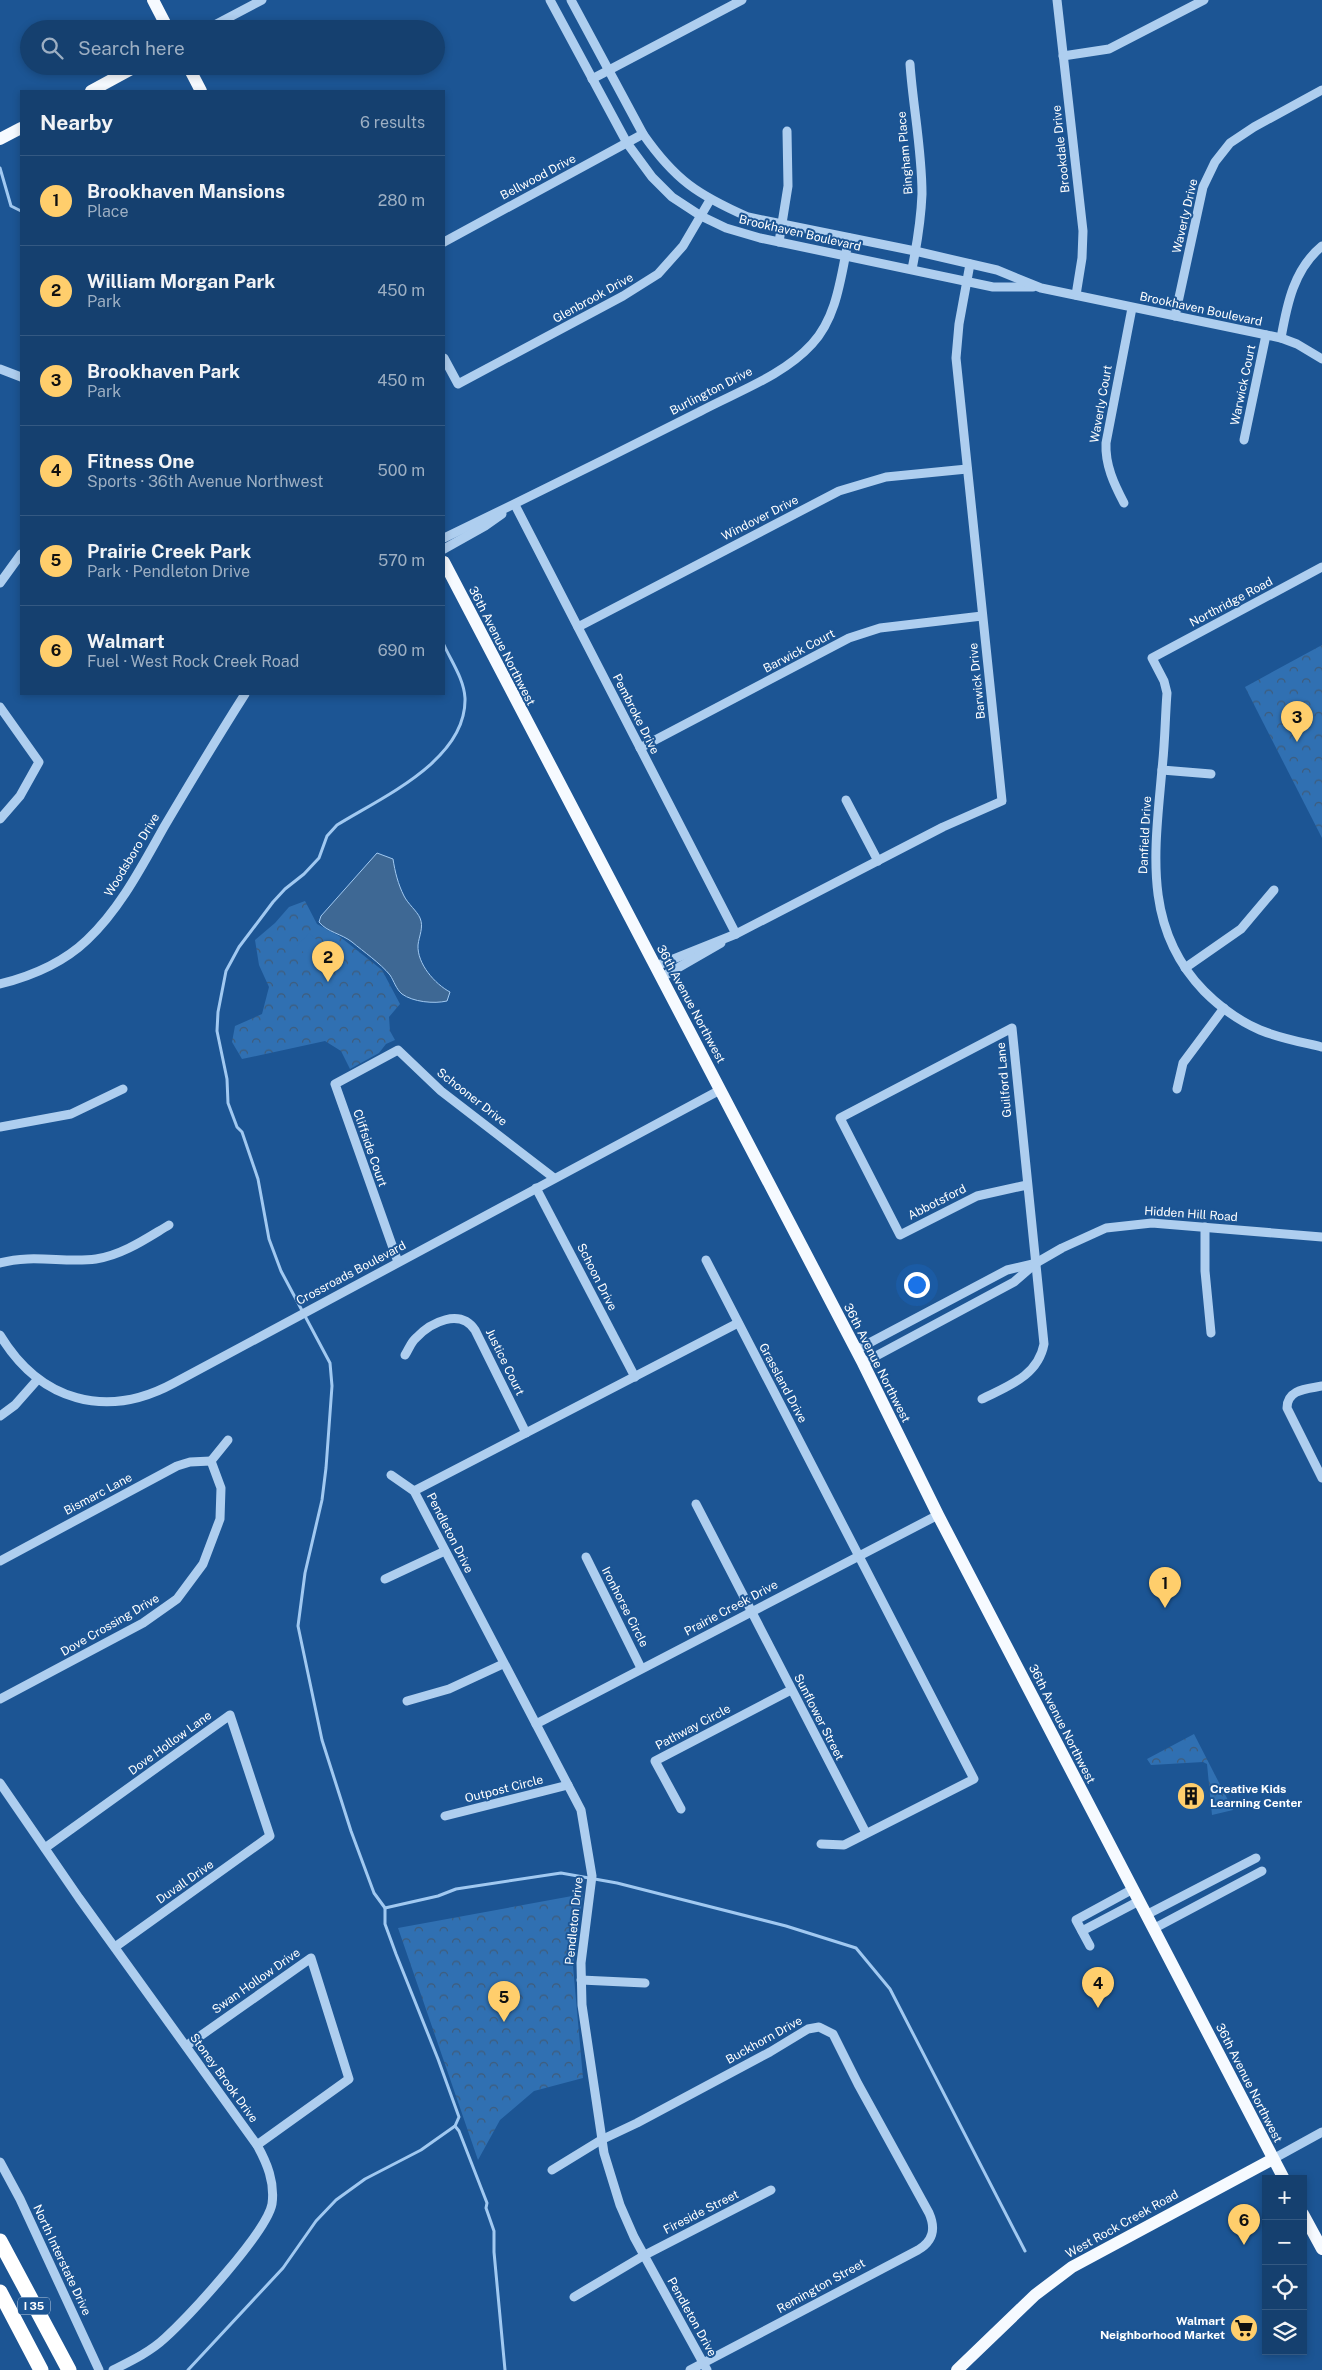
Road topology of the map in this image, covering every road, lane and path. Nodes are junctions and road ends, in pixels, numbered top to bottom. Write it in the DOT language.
graph roads {
  1 [pos="153,0"];
  2 [pos="262,0"];
  3 [pos="550,0"];
  4 [pos="570,0"];
  5 [pos="742,0"];
  6 [pos="1057,0"];
  7 [pos="1204,0"];
  8 [pos="163,20"];
  9 [pos="224,20"];
  10 [pos="1064,56"];
  11 [pos="910,64"];
  12 [pos="608,71"];
  13 [pos="120,75"];
  14 [pos="193,75"];
  15 [pos="592,79"];
  16 [pos="92,90"];
  17 [pos="200,90"];
  18 [pos="1322,90"];
  19 [pos="19,129"];
  20 [pos="787,131"];
  21 [pos="643,134"];
  22 [pos="0,139"];
  23 [pos="627,143"];
  24 [pos="710,200"];
  25 [pos="701,216"];
  26 [pos="783,224"];
  27 [pos="848,238"];
  28 [pos="445,241"];
  29 [pos="779,242"];
  30 [pos="1322,246"];
  31 [pos="915,251"];
  32 [pos="845,256"];
  33 [pos="970,264"];
  34 [pos="912,270"];
  35 [pos="967,282"];
  36 [pos="1041,288"];
  37 [pos="1076,295"];
  38 [pos="1132,308"];
  39 [pos="1175,316"];
  40 [pos="1266,335"];
  41 [pos="1281,338"];
  42 [pos="1322,359"];
  43 [pos="445,360"];
  44 [pos="0,369"];
  45 [pos="20,377"];
  46 [pos="1244,440"];
  47 [pos="967,469"];
  48 [pos="1124,503"];
  49 [pos="515,505"];
  50 [pos="445,538"];
  51 [pos="445,548"];
  52 [pos="20,555"];
  53 [pos="445,564"];
  54 [pos="1322,568"];
  55 [pos="0,583"];
  56 [pos="982,616"];
  57 [pos="578,627"];
  58 [pos="1152,658"];
  59 [pos="243,695"];
  60 [pos="0,707"];
  61 [pos="640,748"];
  62 [pos="1162,770"];
  63 [pos="1211,774"];
  64 [pos="846,800"];
  65 [pos="0,818"];
  66 [pos="878,861"];
  67 [pos="1274,890"];
  68 [pos="736,934"];
  69 [pos="1185,968"];
  70 [pos="659,972"];
  71 [pos="0,984"];
  72 [pos="1224,1008"];
  73 [pos="1322,1047"];
  74 [pos="374,1063"];
  75 [pos="123,1089"];
  76 [pos="1177,1089"];
  77 [pos="720,1090"];
  78 [pos="840,1118"];
  79 [pos="0,1127"];
  80 [pos="554,1178"];
  81 [pos="1027,1185"];
  82 [pos="536,1188"];
  83 [pos="169,1225"];
  84 [pos="1205,1227"];
  85 [pos="1322,1237"];
  86 [pos="706,1260"];
  87 [pos="398,1262"];
  88 [pos="0,1263"];
  89 [pos="1036,1263"];
  90 [pos="738,1323"];
  91 [pos="1211,1333"];
  92 [pos="0,1335"];
  93 [pos="856,1350"];
  94 [pos="405,1355"];
  95 [pos="863,1363"];
  96 [pos="635,1377"];
  97 [pos="38,1379"];
  98 [pos="1322,1386"];
  99 [pos="982,1399"];
  100 [pos="0,1416"];
  101 [pos="526,1433"];
  102 [pos="228,1440"];
  103 [pos="211,1461"];
  104 [pos="391,1475"];
  105 [pos="1322,1478"];
  106 [pos="414,1491"];
  107 [pos="696,1504"];
  108 [pos="938,1515"];
  109 [pos="445,1551"];
  110 [pos="859,1554"];
  111 [pos="586,1557"];
  112 [pos="0,1561"];
  113 [pos="385,1579"];
  114 [pos="750,1612"];
  115 [pos="503,1664"];
  116 [pos="641,1668"];
  117 [pos="791,1690"];
  118 [pos="0,1699"];
  119 [pos="407,1701"];
  120 [pos="536,1724"];
  121 [pos="0,1782"];
  122 [pos="568,1785"];
  123 [pos="681,1809"];
  124 [pos="445,1816"];
  125 [pos="866,1834"];
  126 [pos="270,1836"];
  127 [pos="821,1844"];
  128 [pos="45,1848"];
  129 [pos="1256,1858"];
  130 [pos="1262,1871"];
  131 [pos="1133,1889"];
  132 [pos="1139,1901"];
  133 [pos="1146,1915"];
  134 [pos="1153,1929"];
  135 [pos="1082,1931"];
  136 [pos="1090,1946"];
  137 [pos="115,1947"];
  138 [pos="582,1980"];
  139 [pos="645,1983"];
  140 [pos="186,2046"];
  141 [pos="1322,2132"];
  142 [pos="601,2140"];
  143 [pos="257,2145"];
  144 [pos="1273,2159"];
  145 [pos="0,2162"];
  146 [pos="552,2170"];
  147 [pos="1282,2175"];
  148 [pos="771,2190"];
  149 [pos="932,2219"];
  150 [pos="1306,2220"];
  151 [pos="0,2241"];
  152 [pos="1322,2249"];
  153 [pos="643,2256"];
  154 [pos="0,2292"];
  155 [pos="574,2297"];
  156 [pos="705,2366"];
  157 [pos="41,2370"];
  158 [pos="69,2370"];
  159 [pos="99,2370"];
  160 [pos="113,2370"];
  161 [pos="690,2370"];
  162 [pos="957,2370"];
  1 -- 8 [label="main road"];
  2 -- 9 [label="street"];
  3 -- 15 [label="street, Brookhaven Boulevard"];
  4 -- 12 [label="street, Brookhaven Boulevard"];
  5 -- 12 [label="street"];
  6 -- 10 [label="street, Brookdale Drive"];
  7 -- 10 [label="street"];
  10 -- 37 [label="street, Brookdale Drive"];
  11 -- 31 [label="street, Bingham Place"];
  12 -- 15 [label="street"];
  12 -- 21 [label="street, Brookhaven Boulevard"];
  13 -- 16 [label="main road"];
  14 -- 17 [label="main road"];
  15 -- 23 [label="street, Brookhaven Boulevard"];
  18 -- 39 [label="street, Waverly Drive"];
  19 -- 22 [label="main road"];
  20 -- 26 [label="street"];
  21 -- 23 [label="street, Bellwood Drive"];
  21 -- 24 [label="street, Brookhaven Boulevard"];
  23 -- 25 [label="street, Brookhaven Boulevard"];
  23 -- 28 [label="street, Bellwood Drive"];
  24 -- 25 [label="street, Glenbrook Drive"];
  24 -- 26 [label="street, Brookhaven Boulevard"];
  25 -- 29 [label="street, Brookhaven Boulevard"];
  25 -- 43 [label="street, Glenbrook Drive"];
  26 -- 27 [label="street, Brookhaven Boulevard"];
  26 -- 29 [label="street"];
  27 -- 31 [label="street, Brookhaven Boulevard"];
  27 -- 32 [label="street, Burlington Drive"];
  29 -- 32 [label="street, Brookhaven Boulevard"];
  30 -- 41 [label="street"];
  31 -- 33 [label="street, Brookhaven Boulevard"];
  31 -- 34 [label="street, Bingham Place"];
  32 -- 34 [label="street, Brookhaven Boulevard"];
  32 -- 49 [label="street, Burlington Drive"];
  33 -- 35 [label="street, Barwick Drive"];
  33 -- 36 [label="street, Brookhaven Boulevard"];
  34 -- 35 [label="street, Brookhaven Boulevard"];
  35 -- 36 [label="street, Brookhaven Boulevard"];
  35 -- 47 [label="street, Barwick Drive"];
  36 -- 37 [label="street, Brookhaven Boulevard"];
  37 -- 38 [label="street, Brookhaven Boulevard"];
  38 -- 39 [label="street, Brookhaven Boulevard"];
  38 -- 48 [label="street, Waverly Court"];
  39 -- 40 [label="street, Brookhaven Boulevard"];
  40 -- 41 [label="street, Brookhaven Boulevard"];
  40 -- 46 [label="street, Warwick Court"];
  41 -- 42 [label="street, Brookhaven Boulevard"];
  44 -- 45 [label="street"];
  47 -- 56 [label="street, Barwick Drive"];
  47 -- 57 [label="street, Windover Drive"];
  49 -- 50 [label="street, Burlington Drive"];
  49 -- 51 [label="street, Burlington Drive"];
  49 -- 57 [label="street, Pembroke Drive"];
  52 -- 55 [label="street"];
  53 -- 70 [label="main road, 36th Avenue Northwest"];
  54 -- 58 [label="street, Northridge Road"];
  56 -- 61 [label="street, Barwick Court"];
  56 -- 66 [label="street, Barwick Drive"];
  57 -- 61 [label="street, Pembroke Drive"];
  58 -- 62 [label="street, Danfield Drive"];
  59 -- 71 [label="street, Woodsboro Drive"];
  60 -- 65 [label="street"];
  61 -- 68 [label="street, Pembroke Drive"];
  62 -- 63 [label="street"];
  62 -- 69 [label="street, Danfield Drive"];
  64 -- 66 [label="street"];
  66 -- 68 [label="street, Barwick Drive"];
  67 -- 69 [label="street"];
  68 -- 70 [label="street, Barwick Drive"];
  69 -- 72 [label="street, Danfield Drive"];
  70 -- 77 [label="main road, 36th Avenue Northwest"];
  72 -- 73 [label="street, Danfield Drive"];
  72 -- 76 [label="street"];
  74 -- 80 [label="street, Schooner Drive"];
  74 -- 87 [label="street, Cliffside Court"];
  75 -- 79 [label="street"];
  77 -- 80 [label="street, Crossroads Boulevard"];
  77 -- 93 [label="main road, 36th Avenue Northwest"];
  78 -- 81 [label="street, Abbotsford"];
  78 -- 81 [label="street, Guilford Lane"];
  80 -- 82 [label="street, Crossroads Boulevard"];
  81 -- 89 [label="street, Guilford Lane"];
  82 -- 87 [label="street, Crossroads Boulevard"];
  82 -- 96 [label="street, Schoon Drive"];
  83 -- 88 [label="street"];
  84 -- 85 [label="street, Hidden Hill Road"];
  84 -- 89 [label="street, Hidden Hill Road"];
  84 -- 91 [label="street"];
  86 -- 90 [label="street, Grassland Drive"];
  87 -- 97 [label="street, Crossroads Boulevard"];
  89 -- 93 [label="street, Hidden Hill Road"];
  89 -- 95 [label="street, Hidden Hill Road"];
  89 -- 99 [label="street, Guilford Lane"];
  90 -- 96 [label="street"];
  90 -- 110 [label="street, Grassland Drive"];
  92 -- 97 [label="street, Crossroads Boulevard"];
  93 -- 95 [label="main road, 36th Avenue Northwest"];
  94 -- 101 [label="street, Justice Court"];
  95 -- 108 [label="main road, 36th Avenue Northwest"];
  96 -- 101 [label="street"];
  97 -- 100 [label="street"];
  98 -- 105 [label="street"];
  101 -- 106 [label="street"];
  102 -- 103 [label="street"];
  103 -- 112 [label="street, Bismarc Lane"];
  103 -- 118 [label="street, Dove Crossing Drive"];
  104 -- 106 [label="street"];
  106 -- 109 [label="street, Pendleton Drive"];
  107 -- 114 [label="street, Sunflower Street"];
  108 -- 110 [label="street, Prairie Creek Drive"];
  108 -- 131 [label="main road, 36th Avenue Northwest"];
  109 -- 113 [label="street"];
  109 -- 115 [label="street, Pendleton Drive"];
  110 -- 114 [label="street, Prairie Creek Drive"];
  110 -- 125 [label="street, Grassland Drive"];
  111 -- 116 [label="street, Ironhorse Circle"];
  114 -- 116 [label="street, Prairie Creek Drive"];
  114 -- 117 [label="street, Sunflower Street"];
  115 -- 119 [label="street"];
  115 -- 120 [label="street, Pendleton Drive"];
  116 -- 120 [label="street, Prairie Creek Drive"];
  117 -- 123 [label="street, Pathway Circle"];
  117 -- 125 [label="street, Sunflower Street"];
  120 -- 122 [label="street, Pendleton Drive"];
  121 -- 128 [label="street, Stoney Brook Drive"];
  122 -- 124 [label="street, Outpost Circle"];
  122 -- 138 [label="street, Pendleton Drive"];
  125 -- 127 [label="street"];
  126 -- 128 [label="street, Dove Hollow Lane"];
  126 -- 137 [label="street, Duvall Drive"];
  128 -- 137 [label="street, Stoney Brook Drive"];
  129 -- 133 [label="street"];
  130 -- 134 [label="street"];
  131 -- 132 [label="main road, 36th Avenue Northwest"];
  131 -- 135 [label="street"];
  132 -- 133 [label="main road, 36th Avenue Northwest"];
  132 -- 135 [label="street"];
  133 -- 134 [label="main road, 36th Avenue Northwest"];
  134 -- 144 [label="main road, 36th Avenue Northwest"];
  135 -- 136 [label="street"];
  137 -- 140 [label="street, Stoney Brook Drive"];
  138 -- 139 [label="street"];
  138 -- 142 [label="street, Pendleton Drive"];
  140 -- 143 [label="street, Stoney Brook Drive"];
  140 -- 143 [label="street, Swan Hollow Drive"];
  141 -- 144 [label="street, West Rock Creek Road"];
  142 -- 146 [label="street, Buckhorn Drive"];
  142 -- 149 [label="street, Buckhorn Drive"];
  142 -- 153 [label="street, Pendleton Drive"];
  143 -- 160 [label="street, Stoney Brook Drive"];
  144 -- 147 [label="main road, 36th Avenue Northwest"];
  144 -- 162 [label="main road, West Rock Creek Road"];
  145 -- 159 [label="street, North Interstate Drive"];
  148 -- 153 [label="street, Fireside Street"];
  149 -- 156 [label="street, Remington Street"];
  150 -- 152 [label="main road"];
  151 -- 158 [label="highway, I 35"];
  153 -- 155 [label="street, Fireside Street"];
  153 -- 156 [label="street, Pendleton Drive"];
  154 -- 157 [label="highway, I 35"];
  156 -- 161 [label="street, Remington Street"];
}
